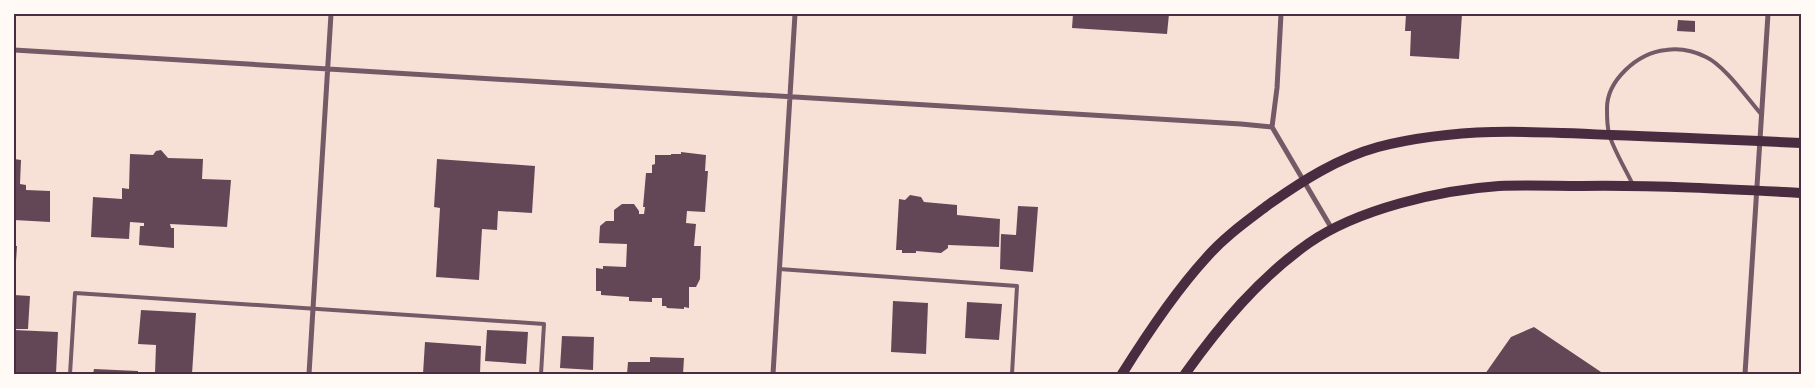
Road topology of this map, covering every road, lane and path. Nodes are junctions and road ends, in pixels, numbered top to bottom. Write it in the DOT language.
graph roads {
  1 [pos="331,14"];
  2 [pos="794,14"];
  3 [pos="1281,14"];
  4 [pos="1768,14"];
  5 [pos="14,50"];
  6 [pos="327,70"];
  7 [pos="789,96"];
  8 [pos="1761,114"];
  9 [pos="1272,127"];
  10 [pos="1609,134"];
  11 [pos="1758,141"];
  12 [pos="1801,143"];
  13 [pos="1303,181"];
  14 [pos="1633,185"];
  15 [pos="1755,190"];
  16 [pos="1801,193"];
  17 [pos="1332,230"];
  18 [pos="779,269"];
  19 [pos="314,309"];
  20 [pos="70,374"];
  21 [pos="309,374"];
  22 [pos="541,374"];
  23 [pos="773,374"];
  24 [pos="1012,374"];
  25 [pos="1122,374"];
  26 [pos="1185,374"];
  27 [pos="1745,374"];
  1 -- 6 [label="street"];
  2 -- 7 [label="street"];
  3 -- 9 [label="street"];
  4 -- 8 [label="street"];
  5 -- 6 [label="street"];
  6 -- 7 [label="street"];
  6 -- 19 [label="street"];
  7 -- 9 [label="street"];
  7 -- 18 [label="street"];
  8 -- 10 [label="lane"];
  8 -- 11 [label="street"];
  9 -- 13 [label="street"];
  10 -- 11 [label="main road"];
  10 -- 13 [label="main road"];
  10 -- 14 [label="lane"];
  11 -- 12 [label="main road"];
  11 -- 15 [label="street"];
  13 -- 17 [label="street"];
  13 -- 25 [label="main road"];
  14 -- 15 [label="main road"];
  14 -- 17 [label="main road"];
  15 -- 16 [label="main road"];
  15 -- 27 [label="street"];
  17 -- 26 [label="main road"];
  18 -- 23 [label="street"];
  18 -- 24 [label="lane"];
  19 -- 20 [label="lane"];
  19 -- 21 [label="street"];
  19 -- 22 [label="lane"];
}
